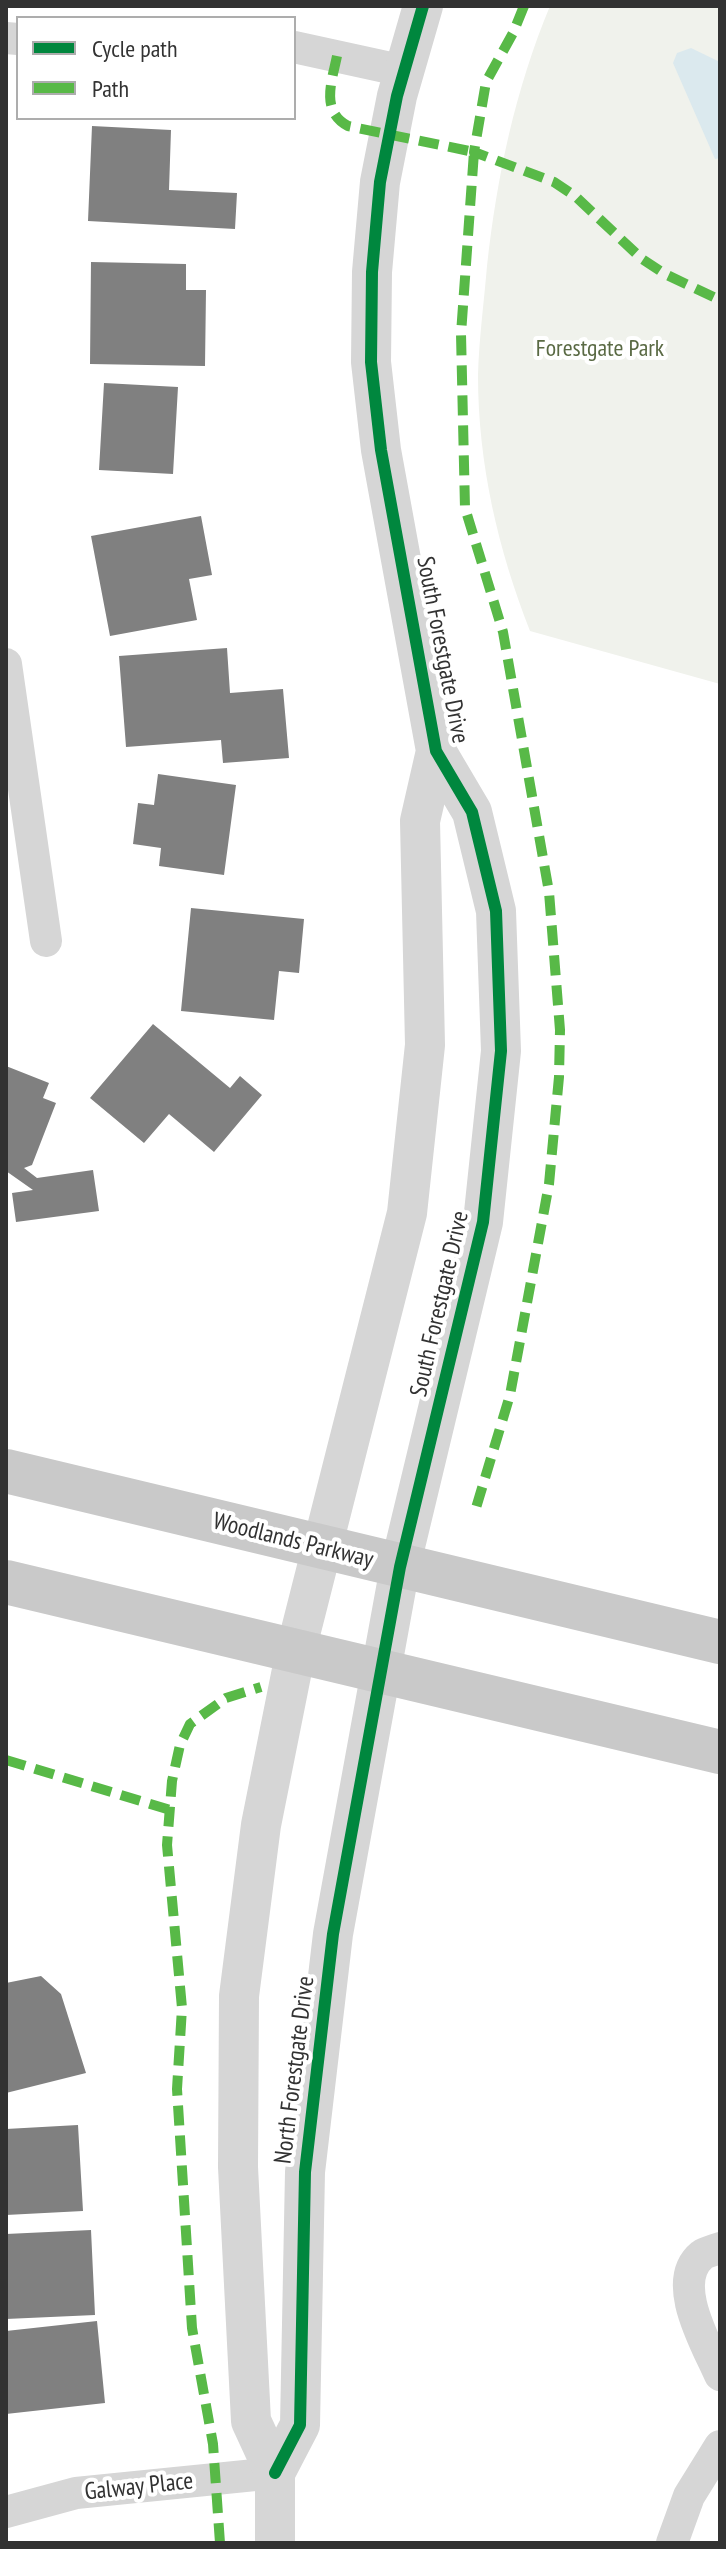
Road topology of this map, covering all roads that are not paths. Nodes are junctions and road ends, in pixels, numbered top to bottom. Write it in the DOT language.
graph roads {
  1 [pos="418,7"];
  2 [pos="296,47"];
  3 [pos="404,71"];
  4 [pos="6,664"];
  5 [pos="436,751"];
  6 [pos="46,941"];
  7 [pos="6,1471"];
  8 [pos="323,1548"];
  9 [pos="400,1567"];
  10 [pos="6,1582"];
  11 [pos="720,1642"];
  12 [pos="296,1650"];
  13 [pos="380,1670"];
  14 [pos="720,1752"];
  15 [pos="720,2248"];
  16 [pos="720,2375"];
  17 [pos="720,2446"];
  18 [pos="275,2473"];
  19 [pos="6,2512"];
  20 [pos="275,2543"];
  21 [pos="672,2543"];
  1 -- 3 [label="street, South Forestgate Drive"];
  2 -- 3 [label="street"];
  3 -- 5 [label="street, South Forestgate Drive"];
  4 -- 6 [label="street"];
  5 -- 8 [label="street, South Forestgate Drive"];
  5 -- 9 [label="street, South Forestgate Drive"];
  7 -- 8 [label="main road, Woodlands Parkway"];
  8 -- 9 [label="main road, Woodlands Parkway"];
  8 -- 12 [label="street, North Forestgate Drive"];
  9 -- 11 [label="main road, Woodlands Parkway"];
  9 -- 13 [label="street, South Forestgate Drive"];
  10 -- 12 [label="main road"];
  12 -- 13 [label="main road"];
  12 -- 18 [label="street, North Forestgate Drive"];
  13 -- 14 [label="main road"];
  13 -- 18 [label="street, North Forestgate Drive"];
  15 -- 16 [label="street"];
  17 -- 21 [label="street"];
  18 -- 19 [label="street, Galway Place"];
  18 -- 20 [label="street, North Forestgate Drive"];
}
